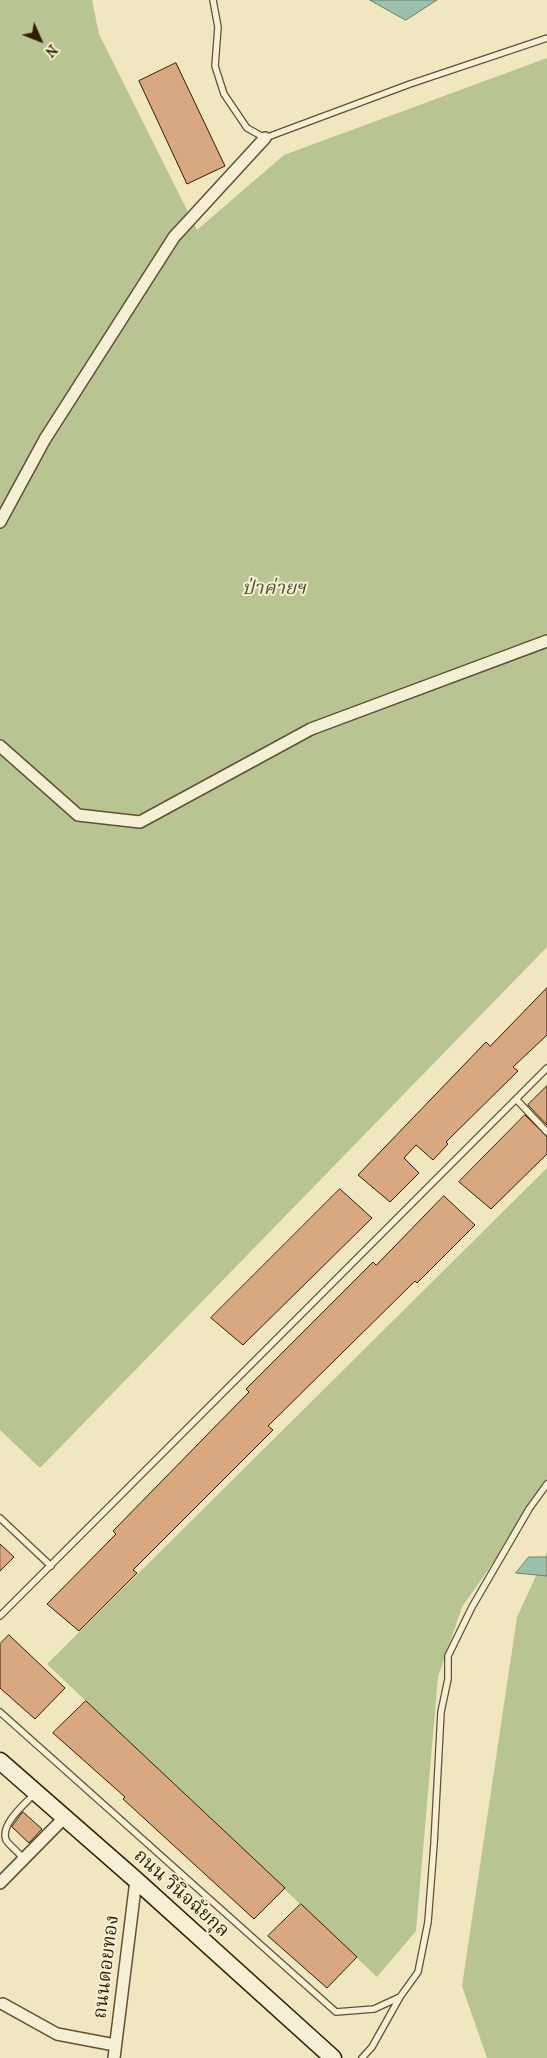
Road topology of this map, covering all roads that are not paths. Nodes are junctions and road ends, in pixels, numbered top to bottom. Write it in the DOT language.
graph roads {
  1 [pos="213,0"];
  2 [pos="547,38"];
  3 [pos="265,138"];
  4 [pos="0,522"];
  5 [pos="547,641"];
  6 [pos="0,746"];
  7 [pos="547,1068"];
  8 [pos="516,1099"];
  9 [pos="547,1132"];
  10 [pos="547,1484"];
  11 [pos="0,1518"];
  12 [pos="50,1566"];
  13 [pos="0,1616"];
  14 [pos="0,1712"];
  15 [pos="0,1761"];
  16 [pos="36,1792"];
  17 [pos="64,1818"];
  18 [pos="20,1855"];
  19 [pos="136,1880"];
  20 [pos="0,1883"];
  21 [pos="400,1997"];
  22 [pos="3,2004"];
  23 [pos="115,2045"];
  24 [pos="114,2058"];
  25 [pos="333,2058"];
  26 [pos="362,2058"];
  1 -- 3 [label="lane"];
  2 -- 3 [label="lane"];
  3 -- 4 [label="street"];
  5 -- 6 [label="street"];
  7 -- 8 [label="lane"];
  8 -- 9 [label="lane"];
  8 -- 12 [label="lane"];
  10 -- 21 [label="lane"];
  11 -- 12 [label="lane"];
  12 -- 13 [label="lane"];
  14 -- 21 [label="lane"];
  15 -- 16 [label="street, ถนน วินิจฉัยกุล"];
  16 -- 17 [label="street, ถนน วินิจฉัยกุล"];
  16 -- 18 [label="lane"];
  17 -- 19 [label="street, ถนน วินิจฉัยกุล"];
  17 -- 20 [label="street"];
  19 -- 23 [label="street, ถนนดอยทอง"];
  19 -- 25 [label="street, ถนน วินิจฉัยกุล"];
  21 -- 26 [label="lane"];
  22 -- 23 [label="street"];
  23 -- 24 [label="street, ถนนดอยทอง"];
}
